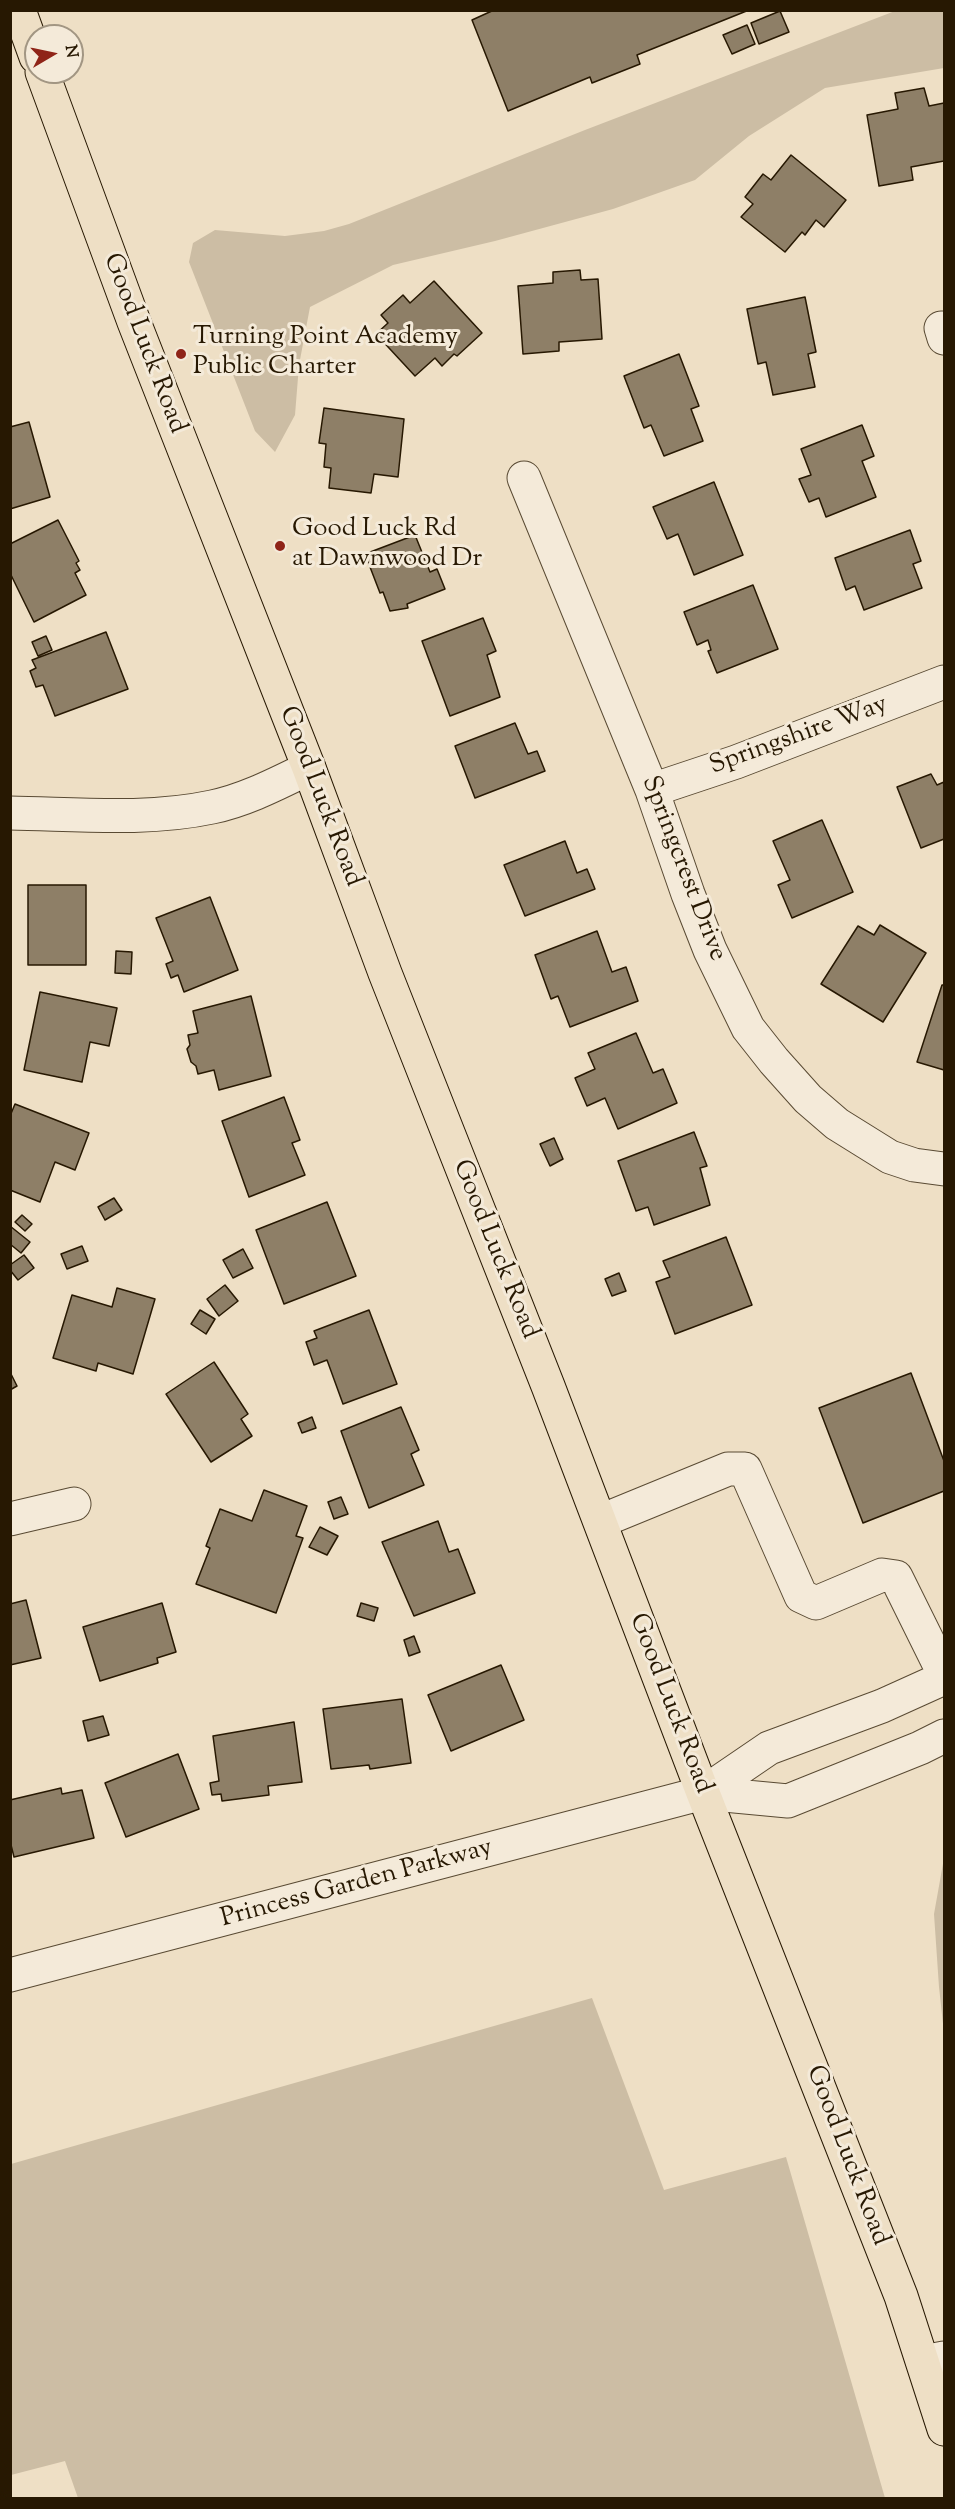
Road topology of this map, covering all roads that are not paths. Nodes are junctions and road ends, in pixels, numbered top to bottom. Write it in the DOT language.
graph roads {
  1 [pos="17,17"];
  2 [pos="24,32"];
  3 [pos="46,84"];
  4 [pos="524,478"];
  5 [pos="945,682"];
  6 [pos="309,768"];
  7 [pos="652,790"];
  8 [pos="10,813"];
  9 [pos="945,1169"];
  10 [pos="74,1504"];
  11 [pos="10,1519"];
  12 [pos="600,1521"];
  13 [pos="945,1676"];
  14 [pos="945,1736"];
  15 [pos="703,1793"];
  16 [pos="10,1975"];
  17 [pos="934,2360"];
  18 [pos="945,2429"];
  1 -- 2 [label="main road"];
  3 -- 6 [label="main road, Good Luck Road"];
  4 -- 7 [label="street, Springcrest Drive"];
  5 -- 7 [label="street, Springshire Way"];
  6 -- 8 [label="street"];
  6 -- 12 [label="main road, Good Luck Road"];
  7 -- 9 [label="street, Springcrest Drive"];
  10 -- 11 [label="street"];
  12 -- 13 [label="street"];
  12 -- 15 [label="main road, Good Luck Road"];
  13 -- 15 [label="street"];
  14 -- 15 [label="street"];
  15 -- 16 [label="street, Princess Garden Parkway"];
  15 -- 17 [label="main road, Good Luck Road"];
  17 -- 18 [label="main road, Good Luck Road"];
}
